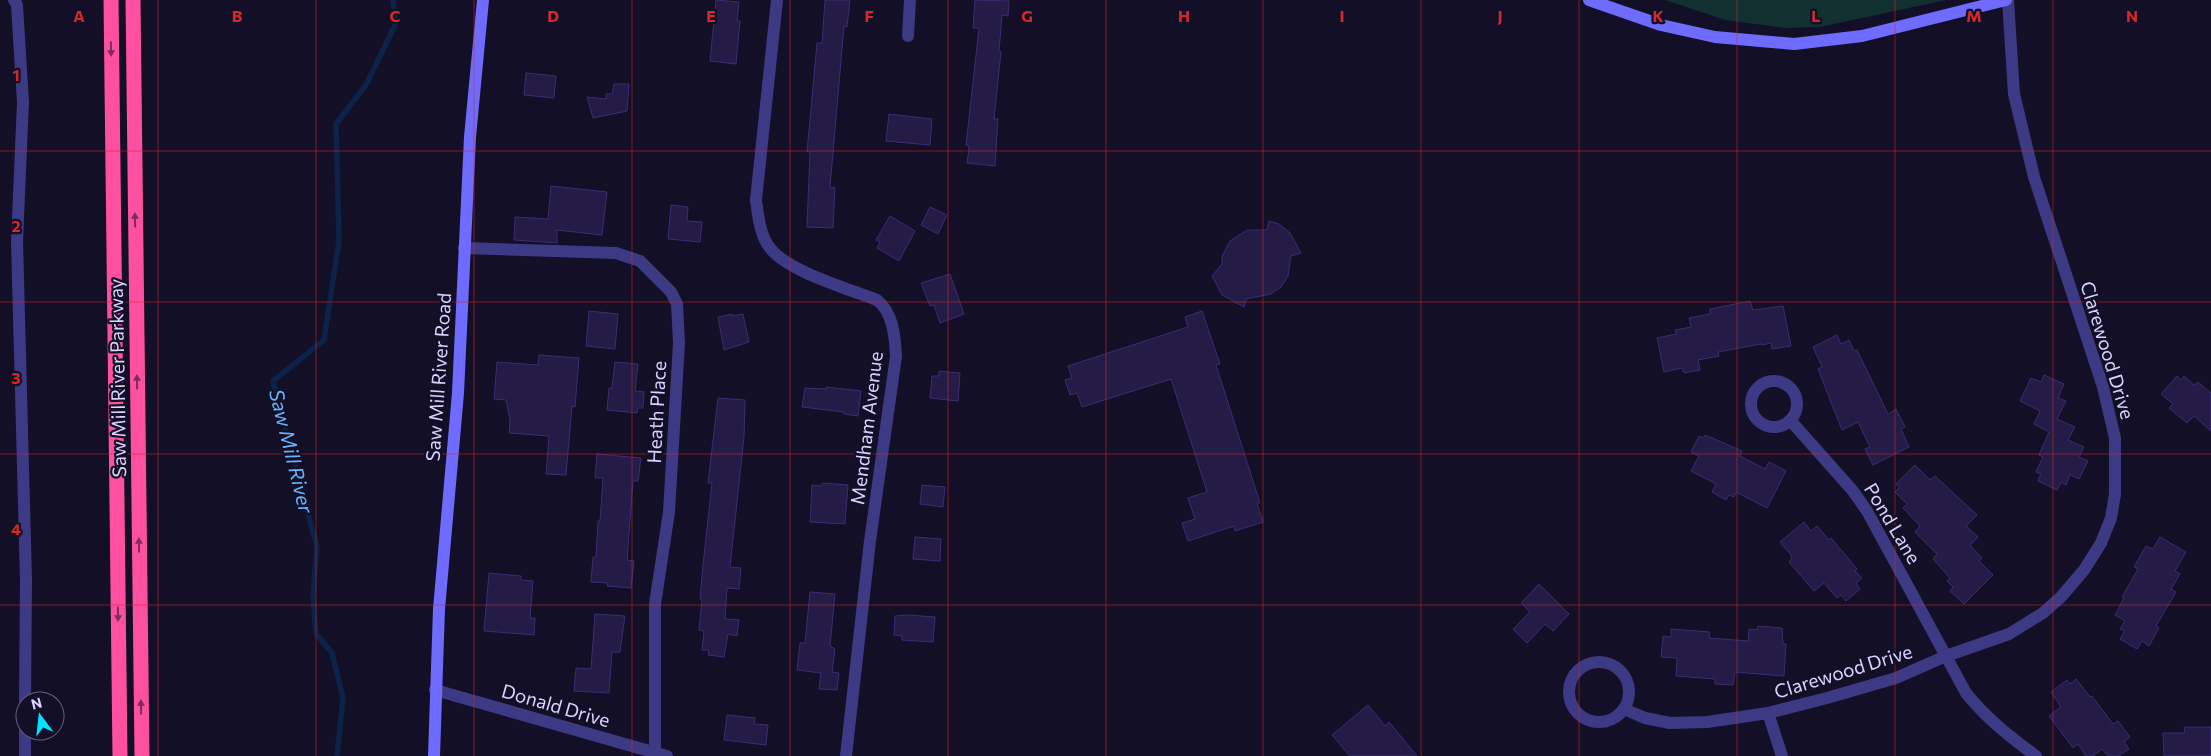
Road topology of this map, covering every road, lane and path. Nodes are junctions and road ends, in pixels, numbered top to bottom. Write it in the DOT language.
graph roads {
  1 [pos="14,0"];
  2 [pos="111,0"];
  3 [pos="133,0"];
  4 [pos="484,0"];
  5 [pos="777,0"];
  6 [pos="910,0"];
  7 [pos="1589,0"];
  8 [pos="2007,0"];
  9 [pos="908,36"];
  10 [pos="464,248"];
  11 [pos="1790,420"];
  12 [pos="1946,656"];
  13 [pos="435,690"];
  14 [pos="25,691"];
  15 [pos="1624,709"];
  16 [pos="1768,713"];
  17 [pos="25,741"];
  18 [pos="659,755"];
  19 [pos="25,756"];
  20 [pos="120,756"];
  21 [pos="142,756"];
  22 [pos="434,756"];
  23 [pos="846,756"];
  24 [pos="1782,756"];
  25 [pos="2036,756"];
  1 -- 14 [label="street"];
  2 -- 20 [label="highway, Saw Mill River Parkway, one-way"];
  21 -- 3 [label="highway, Saw Mill River Parkway, one-way"];
  4 -- 10 [label="main road, Saw Mill River Road"];
  5 -- 23 [label="street, Mendham Avenue"];
  6 -- 9 [label="street"];
  7 -- 8 [label="main road"];
  8 -- 12 [label="street, Clarewood Drive"];
  10 -- 13 [label="main road, Saw Mill River Road"];
  10 -- 18 [label="street, Heath Place"];
  11 -- 12 [label="street, Pond Lane"];
  12 -- 16 [label="street, Clarewood Drive"];
  12 -- 25 [label="street, Pond Lane"];
  13 -- 18 [label="street, Donald Drive"];
  13 -- 22 [label="main road, Saw Mill River Road"];
  15 -- 15 [label="street"];
  15 -- 16 [label="street, Clarewood Drive"];
  16 -- 24 [label="street"];
  17 -- 19 [label="street"];
}
